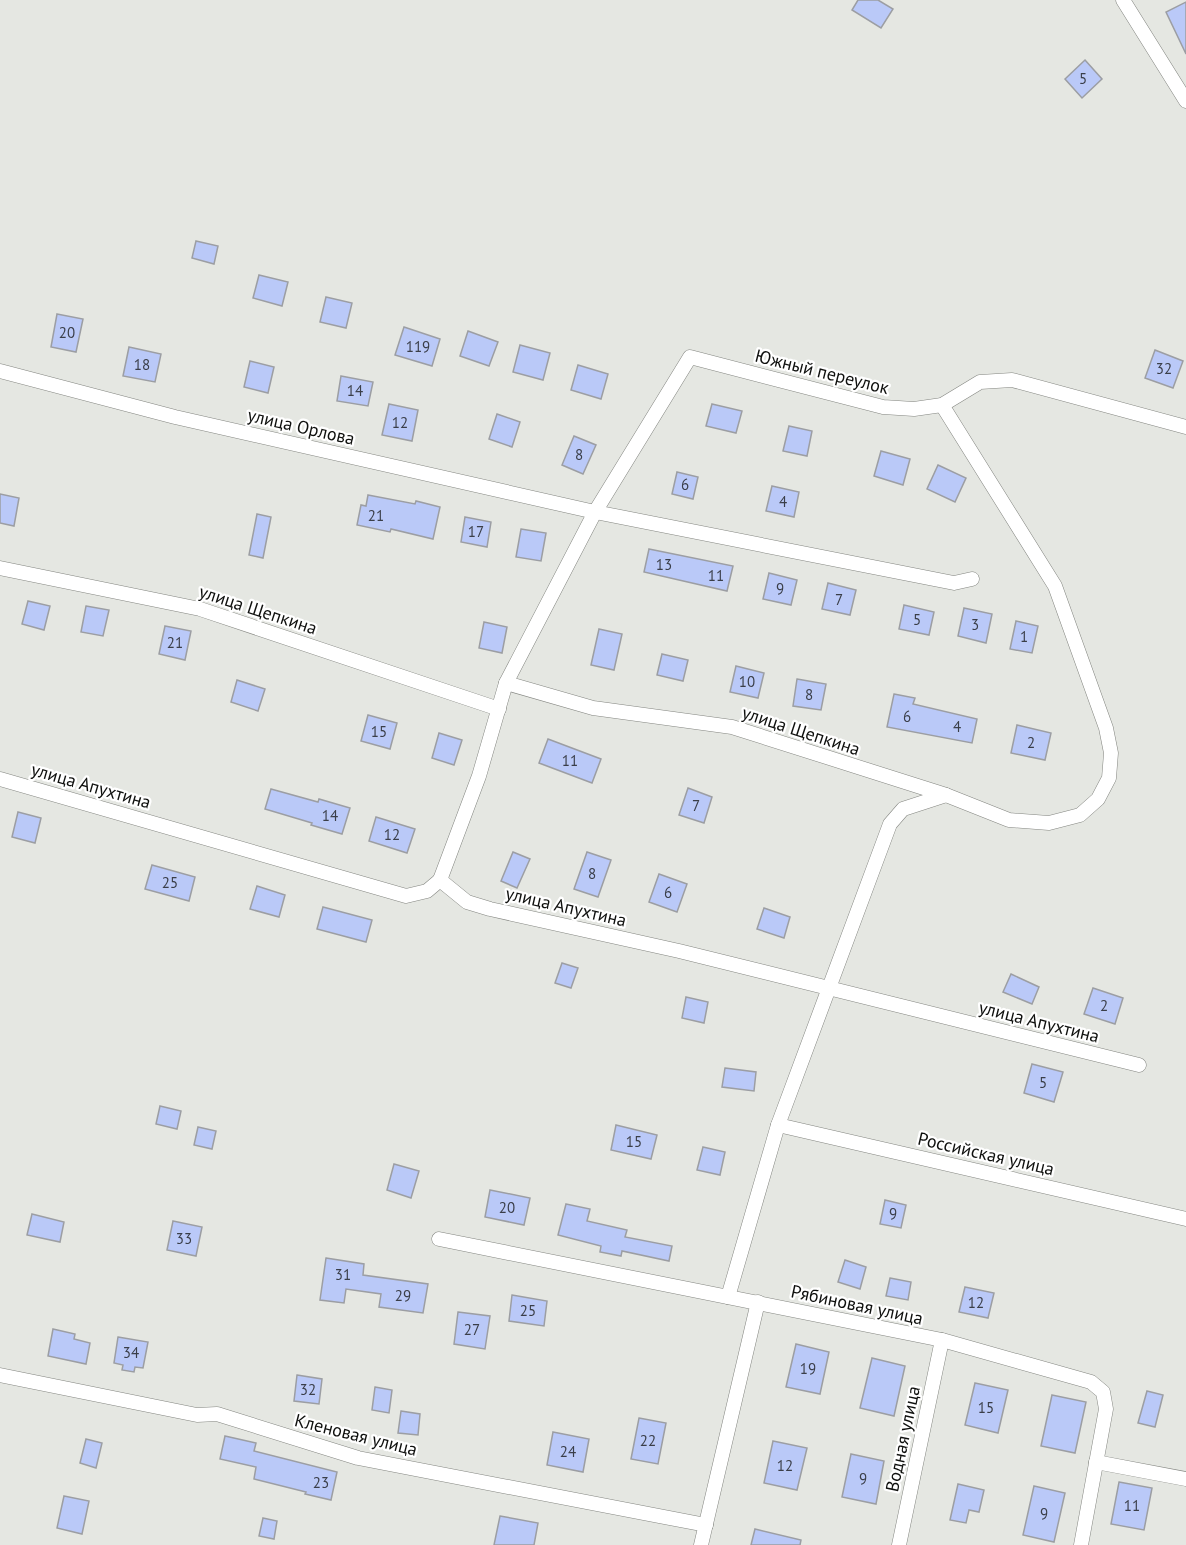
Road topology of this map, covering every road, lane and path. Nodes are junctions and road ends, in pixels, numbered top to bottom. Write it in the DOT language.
graph roads {
  1 [pos="1123,0"];
  2 [pos="1186,101"];
  3 [pos="0,371"];
  4 [pos="942,405"];
  5 [pos="1186,427"];
  6 [pos="595,512"];
  7 [pos="0,568"];
  8 [pos="972,579"];
  9 [pos="506,682"];
  10 [pos="499,709"];
  11 [pos="0,779"];
  12 [pos="946,795"];
  13 [pos="440,880"];
  14 [pos="829,988"];
  15 [pos="1139,1065"];
  16 [pos="778,1125"];
  17 [pos="1186,1218"];
  18 [pos="440,1239"];
  19 [pos="728,1297"];
  20 [pos="758,1302"];
  21 [pos="942,1340"];
  22 [pos="0,1375"];
  23 [pos="1096,1462"];
  24 [pos="1186,1479"];
  25 [pos="706,1525"];
  26 [pos="701,1545"];
  27 [pos="899,1545"];
  28 [pos="1082,1545"];
  1 -- 2 [label="street"];
  3 -- 6 [label="street, улица Орлова"];
  4 -- 5 [label="street, Южный переулок"];
  4 -- 6 [label="street, Южный переулок"];
  4 -- 12 [label="street, улица Щепкина"];
  6 -- 8 [label="street, улица Орлова"];
  6 -- 9 [label="street"];
  7 -- 10 [label="street, улица Щепкина"];
  9 -- 10 [label="street"];
  9 -- 12 [label="street, улица Щепкина"];
  10 -- 13 [label="street"];
  11 -- 13 [label="street, улица Апухтина"];
  12 -- 14 [label="street"];
  13 -- 14 [label="street, улица Апухтина"];
  14 -- 15 [label="street, улица Апухтина"];
  14 -- 16 [label="street"];
  16 -- 17 [label="street, Российская улица"];
  16 -- 19 [label="street"];
  18 -- 19 [label="street, Рябиновая улица"];
  19 -- 20 [label="street, Рябиновая улица"];
  20 -- 21 [label="street, Рябиновая улица"];
  20 -- 25 [label="street"];
  21 -- 23 [label="street, Рябиновая улица"];
  21 -- 27 [label="street, Водная улица"];
  22 -- 25 [label="street, Кленовая улица"];
  23 -- 24 [label="street"];
  23 -- 28 [label="street, Рябиновая улица"];
  25 -- 26 [label="street"];
}
